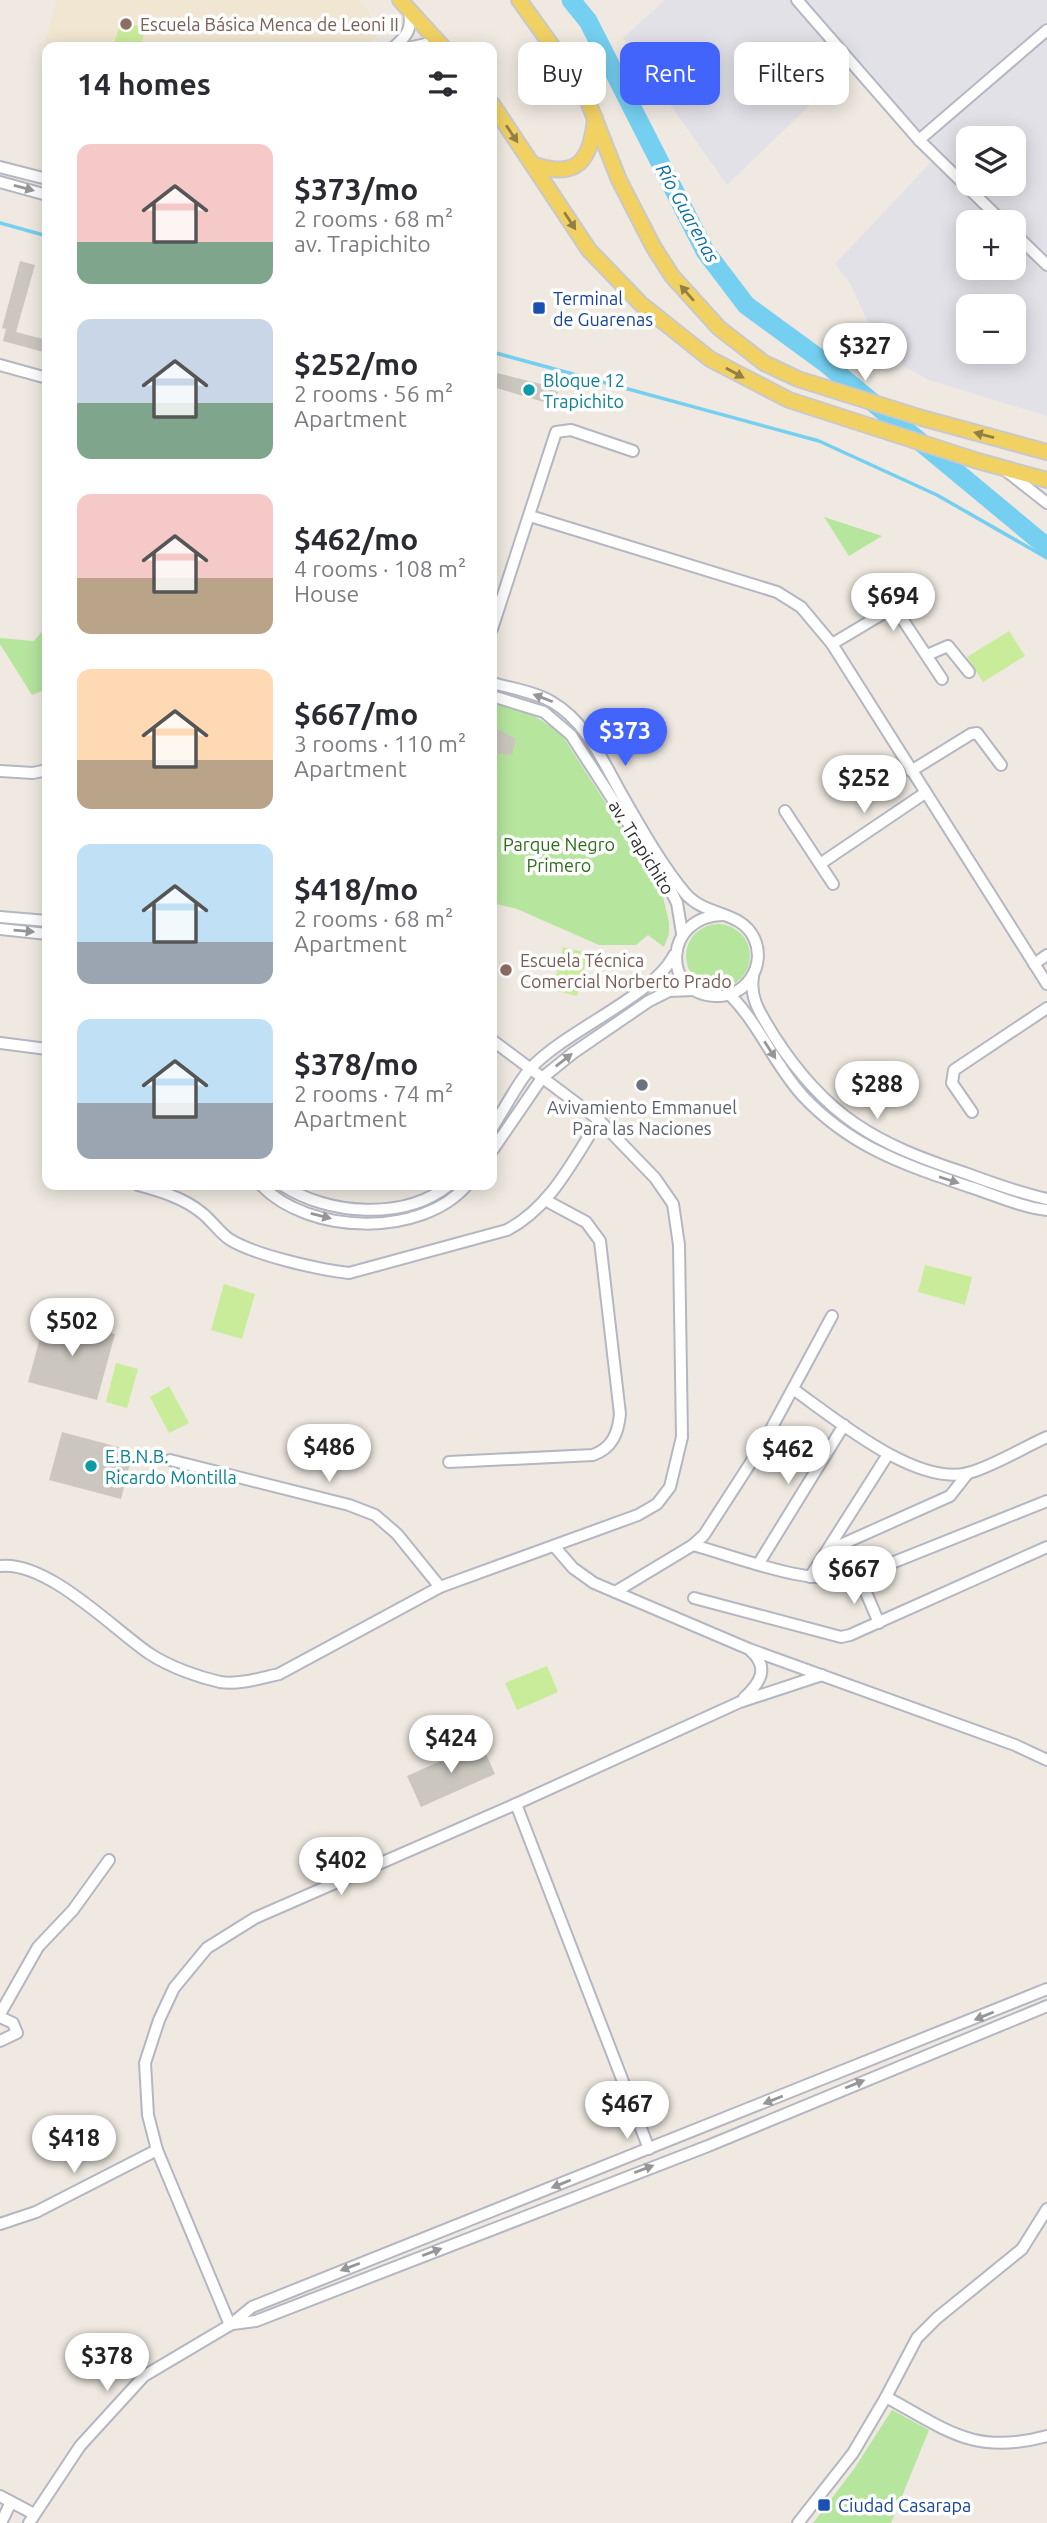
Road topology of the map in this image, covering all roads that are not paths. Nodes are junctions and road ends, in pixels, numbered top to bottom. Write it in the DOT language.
graph roads {
  1 [pos="519,0"];
  2 [pos="797,0"];
  3 [pos="405,5"];
  4 [pos="1047,30"];
  5 [pos="400,42"];
  6 [pos="438,42"];
  7 [pos="497,111"];
  8 [pos="595,115"];
  9 [pos="919,140"];
  10 [pos="533,163"];
  11 [pos="0,167"];
  12 [pos="42,177"];
  13 [pos="0,182"];
  14 [pos="42,194"];
  15 [pos="991,210"];
  16 [pos="1026,245"];
  17 [pos="1047,265"];
  18 [pos="0,365"];
  19 [pos="42,377"];
  20 [pos="633,450"];
  21 [pos="1047,452"];
  22 [pos="1000,467"];
  23 [pos="1047,480"];
  24 [pos="1047,503"];
  25 [pos="530,516"];
  26 [pos="497,614"];
  27 [pos="832,644"];
  28 [pos="927,655"];
  29 [pos="969,672"];
  30 [pos="942,679"];
  31 [pos="497,684"];
  32 [pos="497,698"];
  33 [pos="1001,765"];
  34 [pos="0,771"];
  35 [pos="42,771"];
  36 [pos="911,771"];
  37 [pos="925,793"];
  38 [pos="785,811"];
  39 [pos="820,864"];
  40 [pos="833,884"];
  41 [pos="723,915"];
  42 [pos="0,917"];
  43 [pos="42,921"];
  44 [pos="0,929"];
  45 [pos="42,933"];
  46 [pos="682,933"];
  47 [pos="676,953"];
  48 [pos="1047,955"];
  49 [pos="1034,964"];
  50 [pos="753,976"];
  51 [pos="1047,984"];
  52 [pos="694,990"];
  53 [pos="730,995"];
  54 [pos="1047,1008"];
  55 [pos="0,1043"];
  56 [pos="497,1044"];
  57 [pos="42,1048"];
  58 [pos="530,1069"];
  59 [pos="542,1078"];
  60 [pos="972,1112"];
  61 [pos="497,1120"];
  62 [pos="599,1120"];
  63 [pos="497,1144"];
  64 [pos="152,1190"];
  65 [pos="267,1190"];
  66 [pos="290,1190"];
  67 [pos="440,1190"];
  68 [pos="462,1190"];
  69 [pos="1047,1199"];
  70 [pos="545,1200"];
  71 [pos="1047,1210"];
  72 [pos="832,1316"];
  73 [pos="793,1389"];
  74 [pos="844,1425"];
  75 [pos="1047,1437"];
  76 [pos="887,1456"];
  77 [pos="170,1460"];
  78 [pos="449,1462"];
  79 [pos="968,1473"];
  80 [pos="1047,1501"];
  81 [pos="693,1545"];
  82 [pos="554,1546"];
  83 [pos="1047,1547"];
  84 [pos="827,1550"];
  85 [pos="759,1563"];
  86 [pos="0,1566"];
  87 [pos="859,1576"];
  88 [pos="810,1577"];
  89 [pos="440,1587"];
  90 [pos="615,1592"];
  91 [pos="695,1598"];
  92 [pos="879,1623"];
  93 [pos="749,1649"];
  94 [pos="822,1675"];
  95 [pos="740,1702"];
  96 [pos="1047,1760"];
  97 [pos="516,1804"];
  98 [pos="109,1860"];
  99 [pos="1047,1989"];
  100 [pos="1047,2006"];
  101 [pos="0,2016"];
  102 [pos="0,2041"];
  103 [pos="157,2150"];
  104 [pos="649,2150"];
  105 [pos="1047,2209"];
  106 [pos="0,2224"];
  107 [pos="230,2325"];
  108 [pos="886,2398"];
  109 [pos="1047,2436"];
  110 [pos="0,2496"];
  111 [pos="11,2502"];
  112 [pos="32,2519"];
  113 [pos="1,2523"];
  114 [pos="798,2523"];
  1 -- 8 [label="main road"];
  2 -- 9 [label="street"];
  3 -- 5 [label="street"];
  3 -- 6 [label="main road"];
  4 -- 9 [label="street"];
  7 -- 10 [label="main road, one-way"];
  8 -- 10 [label="main road"];
  21 -- 8 [label="main road, one-way"];
  9 -- 15 [label="street"];
  10 -- 22 [label="main road, one-way"];
  11 -- 12 [label="street"];
  13 -- 14 [label="street, one-way"];
  16 -- 17 [label="street"];
  18 -- 19 [label="street"];
  20 -- 25 [label="street"];
  22 -- 23 [label="main road"];
  22 -- 24 [label="street"];
  25 -- 26 [label="street"];
  25 -- 27 [label="street"];
  27 -- 28 [label="street"];
  27 -- 36 [label="street"];
  28 -- 29 [label="street"];
  28 -- 30 [label="street"];
  41 -- 31 [label="street, one-way"];
  32 -- 46 [label="street, av. Trapichito"];
  33 -- 36 [label="street"];
  34 -- 35 [label="street"];
  36 -- 37 [label="street"];
  37 -- 39 [label="street"];
  37 -- 49 [label="street"];
  38 -- 39 [label="street"];
  39 -- 40 [label="street"];
  41 -- 46 [label="street"];
  41 -- 50 [label="street"];
  42 -- 43 [label="street"];
  44 -- 45 [label="street, one-way"];
  46 -- 47 [label="street"];
  47 -- 52 [label="street"];
  47 -- 58 [label="street"];
  48 -- 49 [label="street"];
  49 -- 51 [label="street"];
  50 -- 53 [label="street"];
  50 -- 69 [label="street"];
  52 -- 53 [label="street"];
  59 -- 52 [label="street, one-way"];
  53 -- 71 [label="street, one-way"];
  54 -- 60 [label="street"];
  55 -- 57 [label="street"];
  56 -- 58 [label="street"];
  58 -- 59 [label="street"];
  58 -- 61 [label="street"];
  59 -- 62 [label="street"];
  59 -- 63 [label="street"];
  62 -- 70 [label="street"];
  62 -- 82 [label="street"];
  64 -- 70 [label="street"];
  65 -- 68 [label="street, one-way"];
  66 -- 67 [label="street"];
  70 -- 78 [label="street"];
  72 -- 73 [label="street"];
  73 -- 74 [label="street"];
  73 -- 81 [label="street"];
  74 -- 76 [label="street"];
  74 -- 85 [label="street"];
  75 -- 79 [label="street"];
  76 -- 79 [label="street"];
  76 -- 84 [label="street"];
  77 -- 89 [label="street"];
  79 -- 84 [label="street"];
  80 -- 87 [label="street"];
  81 -- 85 [label="street"];
  81 -- 90 [label="street"];
  82 -- 89 [label="street"];
  82 -- 90 [label="street"];
  83 -- 92 [label="street"];
  84 -- 88 [label="street"];
  85 -- 88 [label="street"];
  86 -- 89 [label="street"];
  87 -- 88 [label="street"];
  87 -- 92 [label="street"];
  90 -- 93 [label="street"];
  91 -- 92 [label="street"];
  93 -- 94 [label="street"];
  93 -- 95 [label="street"];
  94 -- 95 [label="street"];
  94 -- 96 [label="street"];
  95 -- 97 [label="street"];
  97 -- 103 [label="street"];
  97 -- 104 [label="street"];
  98 -- 101 [label="street"];
  99 -- 104 [label="street, one-way"];
  107 -- 100 [label="street, one-way"];
  101 -- 102 [label="street"];
  103 -- 106 [label="street"];
  103 -- 107 [label="street"];
  104 -- 107 [label="street, one-way"];
  105 -- 108 [label="street"];
  107 -- 112 [label="street"];
  108 -- 109 [label="street"];
  108 -- 114 [label="street"];
  110 -- 111 [label="street"];
  111 -- 112 [label="street"];
  111 -- 113 [label="street"];
}
